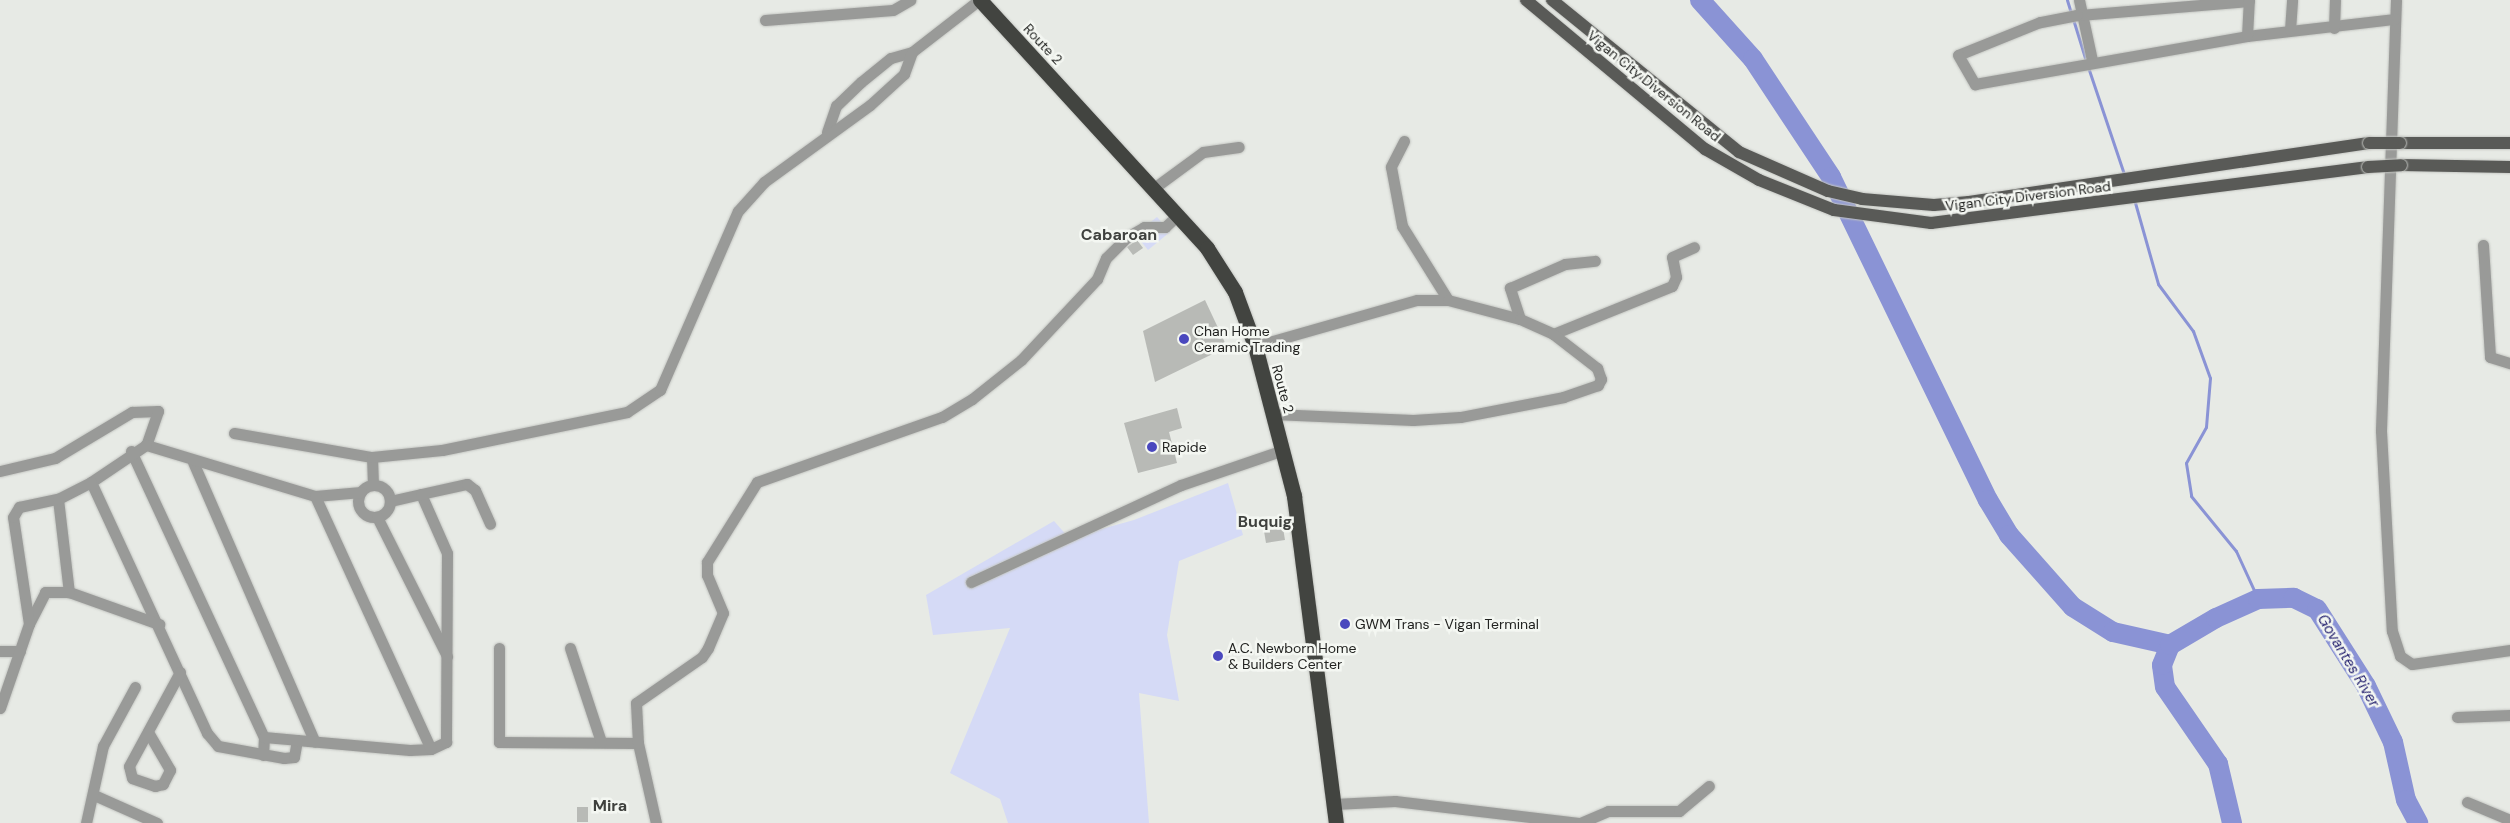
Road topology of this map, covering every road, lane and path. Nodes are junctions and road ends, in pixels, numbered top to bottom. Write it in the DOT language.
graph roads {
  1 [pos="910,0"];
  2 [pos="979,0"];
  3 [pos="1526,0"];
  4 [pos="1552,0"];
  5 [pos="2079,0"];
  6 [pos="2249,0"];
  7 [pos="2292,0"];
  8 [pos="2335,0"];
  9 [pos="2396,0"];
  10 [pos="2079,14"];
  11 [pos="2395,19"];
  12 [pos="765,20"];
  13 [pos="2334,28"];
  14 [pos="2290,30"];
  15 [pos="2246,36"];
  16 [pos="912,52"];
  17 [pos="2091,60"];
  18 [pos="827,132"];
  19 [pos="1404,141"];
  20 [pos="2510,143"];
  21 [pos="1239,147"];
  22 [pos="2510,166"];
  23 [pos="1154,188"];
  24 [pos="1178,215"];
  25 [pos="2483,245"];
  26 [pos="1694,247"];
  27 [pos="1596,261"];
  28 [pos="1448,300"];
  29 [pos="1520,318"];
  30 [pos="1553,334"];
  31 [pos="1255,346"];
  32 [pos="2510,363"];
  33 [pos="1273,414"];
  34 [pos="234,433"];
  35 [pos="146,446"];
  36 [pos="1282,450"];
  37 [pos="131,451"];
  38 [pos="372,457"];
  39 [pos="193,462"];
  40 [pos="0,471"];
  41 [pos="91,482"];
  42 [pos="373,485"];
  43 [pos="361,492"];
  44 [pos="421,494"];
  45 [pos="315,496"];
  46 [pos="58,499"];
  47 [pos="390,501"];
  48 [pos="377,517"];
  49 [pos="490,524"];
  50 [pos="971,582"];
  51 [pos="68,592"];
  52 [pos="29,624"];
  53 [pos="159,624"];
  54 [pos="499,648"];
  55 [pos="570,648"];
  56 [pos="2510,650"];
  57 [pos="0,651"];
  58 [pos="20,651"];
  59 [pos="448,657"];
  60 [pos="180,672"];
  61 [pos="134,687"];
  62 [pos="4,690"];
  63 [pos="0,708"];
  64 [pos="2510,715"];
  65 [pos="2457,717"];
  66 [pos="148,732"];
  67 [pos="264,737"];
  68 [pos="297,740"];
  69 [pos="316,742"];
  70 [pos="601,742"];
  71 [pos="638,743"];
  72 [pos="431,749"];
  73 [pos="263,755"];
  74 [pos="1709,786"];
  75 [pos="94,795"];
  76 [pos="2467,802"];
  77 [pos="1334,804"];
  78 [pos="2510,820"];
  79 [pos="86,823"];
  80 [pos="157,823"];
  81 [pos="656,823"];
  82 [pos="1336,823"];
  83 [pos="1579,823"];
  1 -- 12 [label="street"];
  2 -- 16 [label="street"];
  2 -- 23 [label="highway, Route 2"];
  3 -- 22 [label="main road, Vigan City Diversion Road, bridge"];
  4 -- 20 [label="main road, Vigan City Diversion Road, bridge"];
  5 -- 10 [label="street"];
  6 -- 10 [label="street"];
  6 -- 15 [label="street"];
  7 -- 14 [label="street"];
  8 -- 13 [label="street"];
  9 -- 11 [label="street"];
  10 -- 17 [label="street"];
  10 -- 17 [label="street"];
  11 -- 13 [label="street"];
  11 -- 56 [label="street"];
  13 -- 14 [label="street"];
  14 -- 15 [label="street"];
  15 -- 17 [label="street"];
  16 -- 18 [label="street"];
  16 -- 18 [label="street"];
  18 -- 38 [label="street"];
  19 -- 28 [label="street"];
  21 -- 23 [label="street"];
  23 -- 24 [label="highway, Route 2"];
  24 -- 31 [label="highway, Route 2"];
  24 -- 71 [label="street"];
  25 -- 32 [label="street"];
  26 -- 30 [label="street"];
  27 -- 29 [label="street"];
  28 -- 29 [label="street"];
  28 -- 31 [label="street"];
  29 -- 30 [label="street"];
  30 -- 33 [label="street"];
  31 -- 33 [label="highway, Route 2"];
  33 -- 36 [label="highway, Route 2"];
  34 -- 38 [label="street"];
  35 -- 37 [label="street"];
  35 -- 39 [label="street"];
  35 -- 40 [label="street"];
  36 -- 50 [label="street"];
  36 -- 77 [label="highway, Route 2"];
  37 -- 41 [label="street"];
  37 -- 67 [label="street"];
  38 -- 42 [label="street"];
  39 -- 45 [label="street"];
  39 -- 69 [label="street"];
  41 -- 46 [label="street"];
  41 -- 53 [label="street"];
  42 -- 43 [label="street"];
  42 -- 47 [label="street"];
  43 -- 45 [label="street"];
  43 -- 48 [label="street"];
  44 -- 47 [label="street"];
  44 -- 49 [label="street"];
  44 -- 59 [label="street"];
  45 -- 72 [label="street"];
  46 -- 51 [label="street"];
  46 -- 52 [label="street"];
  47 -- 48 [label="street"];
  48 -- 59 [label="street"];
  51 -- 52 [label="street"];
  51 -- 53 [label="street"];
  52 -- 58 [label="street"];
  53 -- 60 [label="street"];
  54 -- 70 [label="street"];
  55 -- 70 [label="street"];
  57 -- 58 [label="street"];
  58 -- 62 [label="street"];
  59 -- 72 [label="street"];
  60 -- 66 [label="street"];
  60 -- 73 [label="street"];
  61 -- 75 [label="street"];
  62 -- 63 [label="street"];
  64 -- 65 [label="street"];
  66 -- 66 [label="street"];
  67 -- 68 [label="street"];
  67 -- 73 [label="street"];
  68 -- 69 [label="street"];
  68 -- 73 [label="street"];
  69 -- 72 [label="street"];
  70 -- 71 [label="street"];
  71 -- 81 [label="street"];
  74 -- 83 [label="street"];
  75 -- 79 [label="street"];
  75 -- 80 [label="street"];
  76 -- 78 [label="street"];
  77 -- 82 [label="highway, Route 2"];
  77 -- 83 [label="street"];
}
